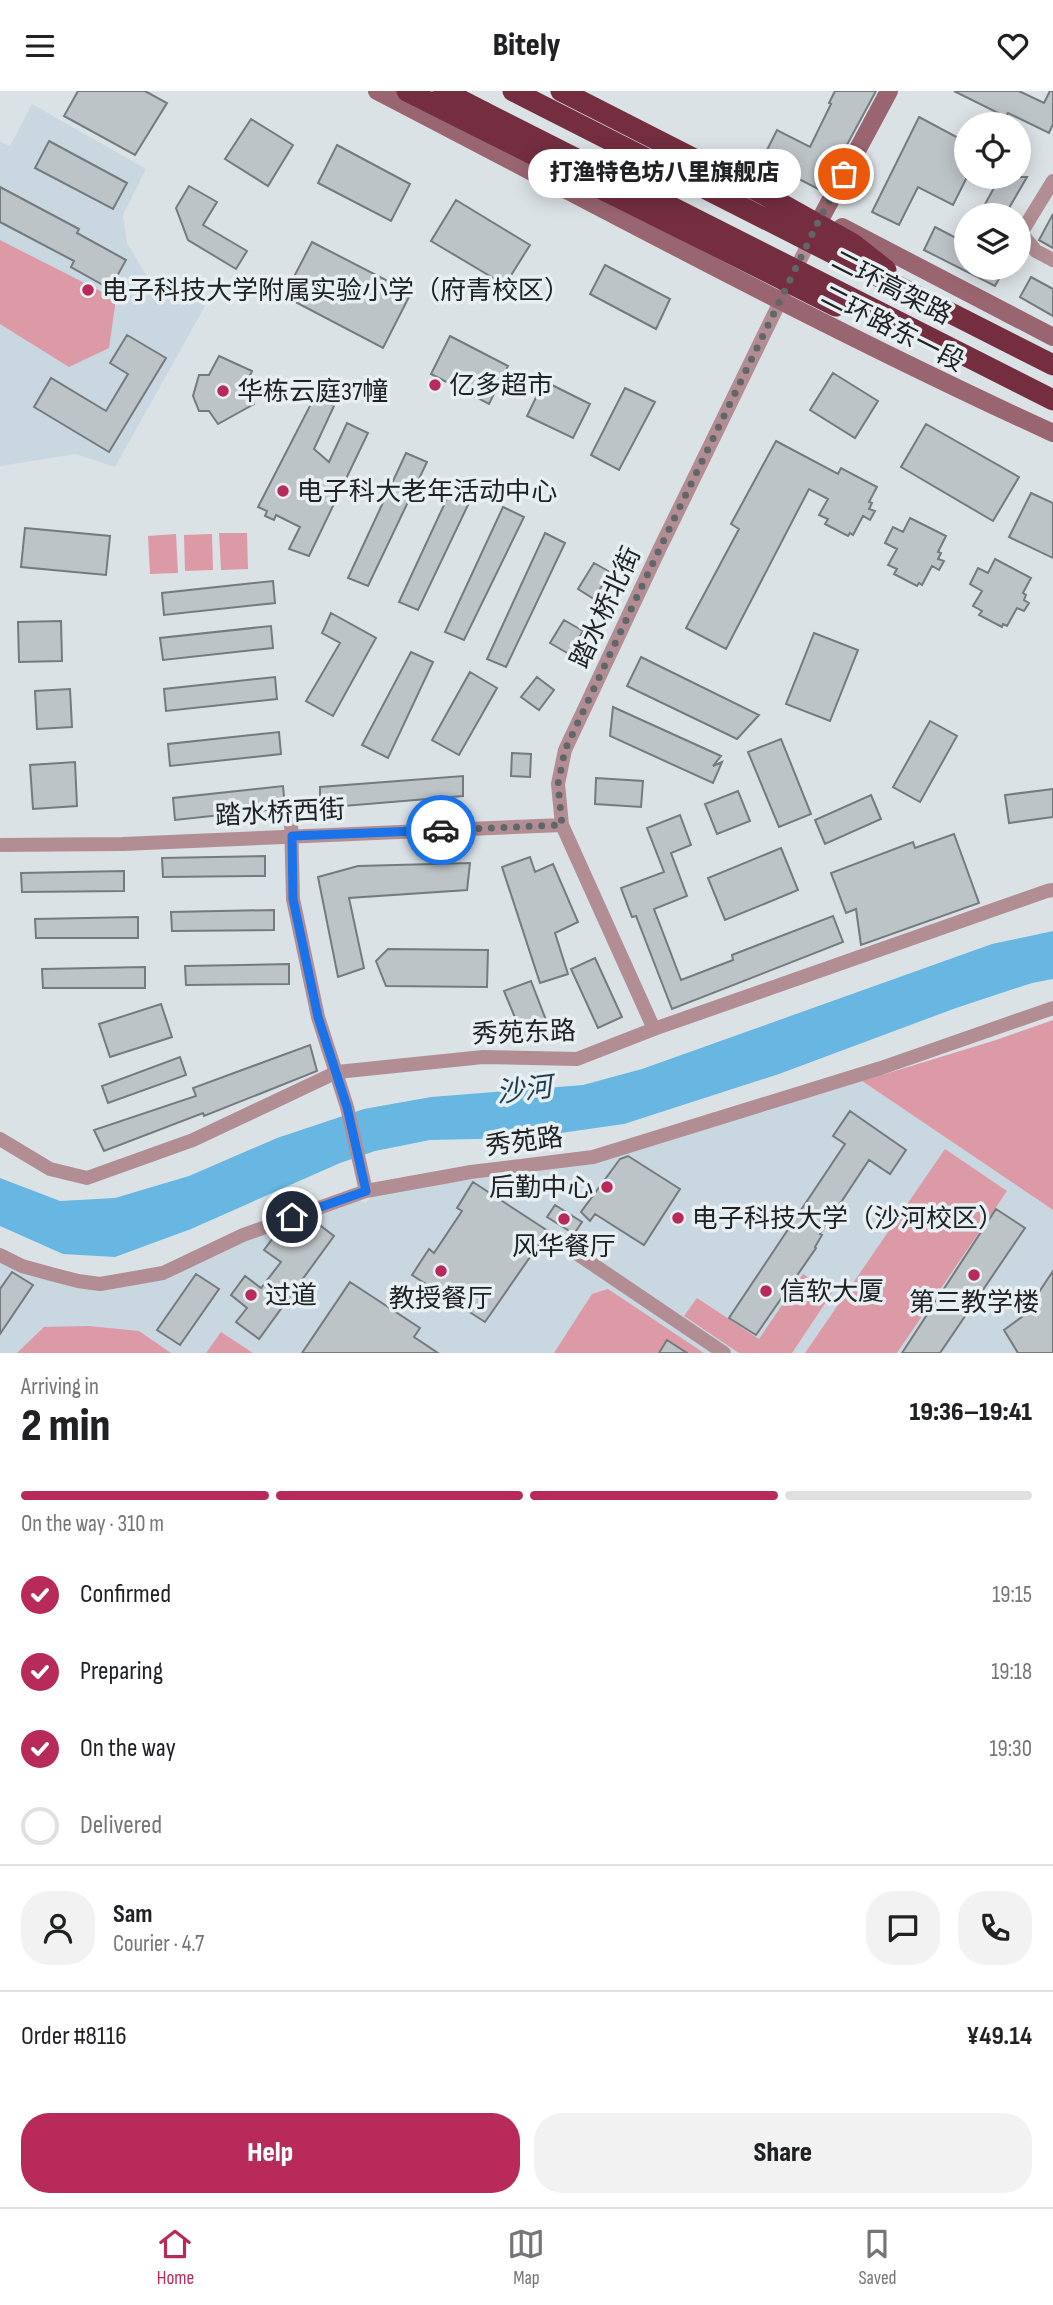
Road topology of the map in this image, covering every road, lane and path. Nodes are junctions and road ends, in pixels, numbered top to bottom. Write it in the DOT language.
graph roads {
  1 [pos="377,91"];
  2 [pos="407,91"];
  3 [pos="443,91"];
  4 [pos="513,91"];
  5 [pos="561,91"];
  6 [pos="581,91"];
  7 [pos="889,91"];
  8 [pos="1053,181"];
  9 [pos="821,216"];
  10 [pos="1053,260"];
  11 [pos="921,298"];
  12 [pos="781,300"];
  13 [pos="1053,337"];
  14 [pos="1048,361"];
  15 [pos="1005,376"];
  16 [pos="1053,400"];
  17 [pos="1053,433"];
  18 [pos="291,819"];
  19 [pos="562,825"];
  20 [pos="292,836"];
  21 [pos="0,845"];
  22 [pos="1053,890"];
  23 [pos="1053,1007"];
  24 [pos="654,1029"];
  25 [pos="337,1072"];
  26 [pos="0,1139"];
  27 [pos="366,1191"];
  28 [pos="576,1253"];
  29 [pos="0,1255"];
  30 [pos="724,1353"];
  1 -- 12 [label="main road, 二环路东一段"];
  2 -- 15 [label="highway, bridge"];
  3 -- 15 [label="highway, 二环高架路, bridge"];
  4 -- 11 [label="highway, 二环高架路, bridge"];
  5 -- 11 [label="highway, bridge"];
  6 -- 9 [label="main road"];
  7 -- 9 [label="main road"];
  8 -- 10 [label="street"];
  9 -- 12 [label="street, 踏水桥北街"];
  9 -- 13 [label="main road"];
  11 -- 14 [label="highway, 二环高架路, bridge"];
  12 -- 17 [label="main road, 二环路东一段"];
  12 -- 19 [label="street, 踏水桥北街"];
  15 -- 16 [label="highway, 二环高架路, bridge"];
  18 -- 20 [label="street"];
  19 -- 20 [label="street, 踏水桥西街"];
  19 -- 24 [label="street, 踏水桥北街"];
  20 -- 21 [label="street, 踏水桥西街"];
  20 -- 25 [label="street"];
  22 -- 24 [label="street, 秀苑东路"];
  23 -- 27 [label="street, 秀苑路"];
  24 -- 25 [label="street, 秀苑东路"];
  25 -- 26 [label="street, 秀苑东路"];
  25 -- 27 [label="street"];
  27 -- 29 [label="street, 秀苑路"];
  28 -- 30 [label="street"];
}
